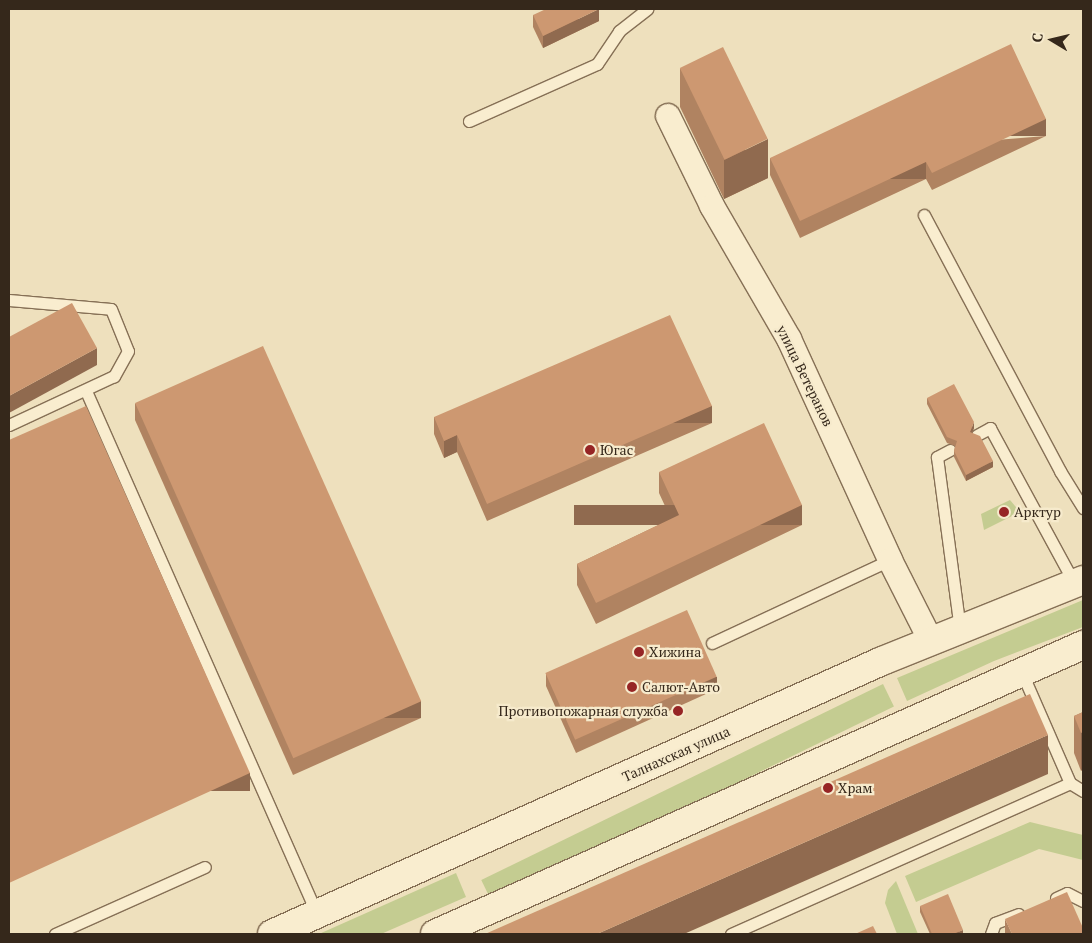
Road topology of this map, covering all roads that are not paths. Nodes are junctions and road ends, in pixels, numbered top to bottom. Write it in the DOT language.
graph roads {
  1 [pos="647,9"];
  2 [pos="668,116"];
  3 [pos="470,121"];
  4 [pos="924,215"];
  5 [pos="9,300"];
  6 [pos="86,391"];
  7 [pos="9,425"];
  8 [pos="977,435"];
  9 [pos="950,450"];
  10 [pos="1083,508"];
  11 [pos="890,560"];
  12 [pos="1079,582"];
  13 [pos="960,629"];
  14 [pos="931,641"];
  15 [pos="712,643"];
  16 [pos="1083,645"];
  17 [pos="1022,672"];
  18 [pos="1070,783"];
  19 [pos="1083,791"];
  20 [pos="205,867"];
  21 [pos="1083,901"];
  22 [pos="317,914"];
  23 [pos="55,934"];
  24 [pos="272,934"];
  25 [pos="435,934"];
  26 [pos="731,934"];
  27 [pos="991,934"];
  1 -- 3 [label="lane"];
  2 -- 11 [label="street, улица Ветеранов"];
  4 -- 10 [label="lane"];
  5 -- 6 [label="lane"];
  6 -- 7 [label="lane"];
  6 -- 22 [label="lane"];
  8 -- 12 [label="lane"];
  9 -- 13 [label="lane"];
  11 -- 14 [label="street, улица Ветеранов"];
  11 -- 15 [label="lane"];
  12 -- 13 [label="street, Талнахская улица"];
  13 -- 14 [label="street, Талнахская улица"];
  14 -- 22 [label="street, Талнахская улица"];
  16 -- 17 [label="street"];
  17 -- 18 [label="lane"];
  17 -- 25 [label="street"];
  18 -- 19 [label="lane"];
  18 -- 26 [label="lane"];
  20 -- 23 [label="lane"];
  21 -- 27 [label="lane"];
  22 -- 24 [label="street, Талнахская улица"];
}
